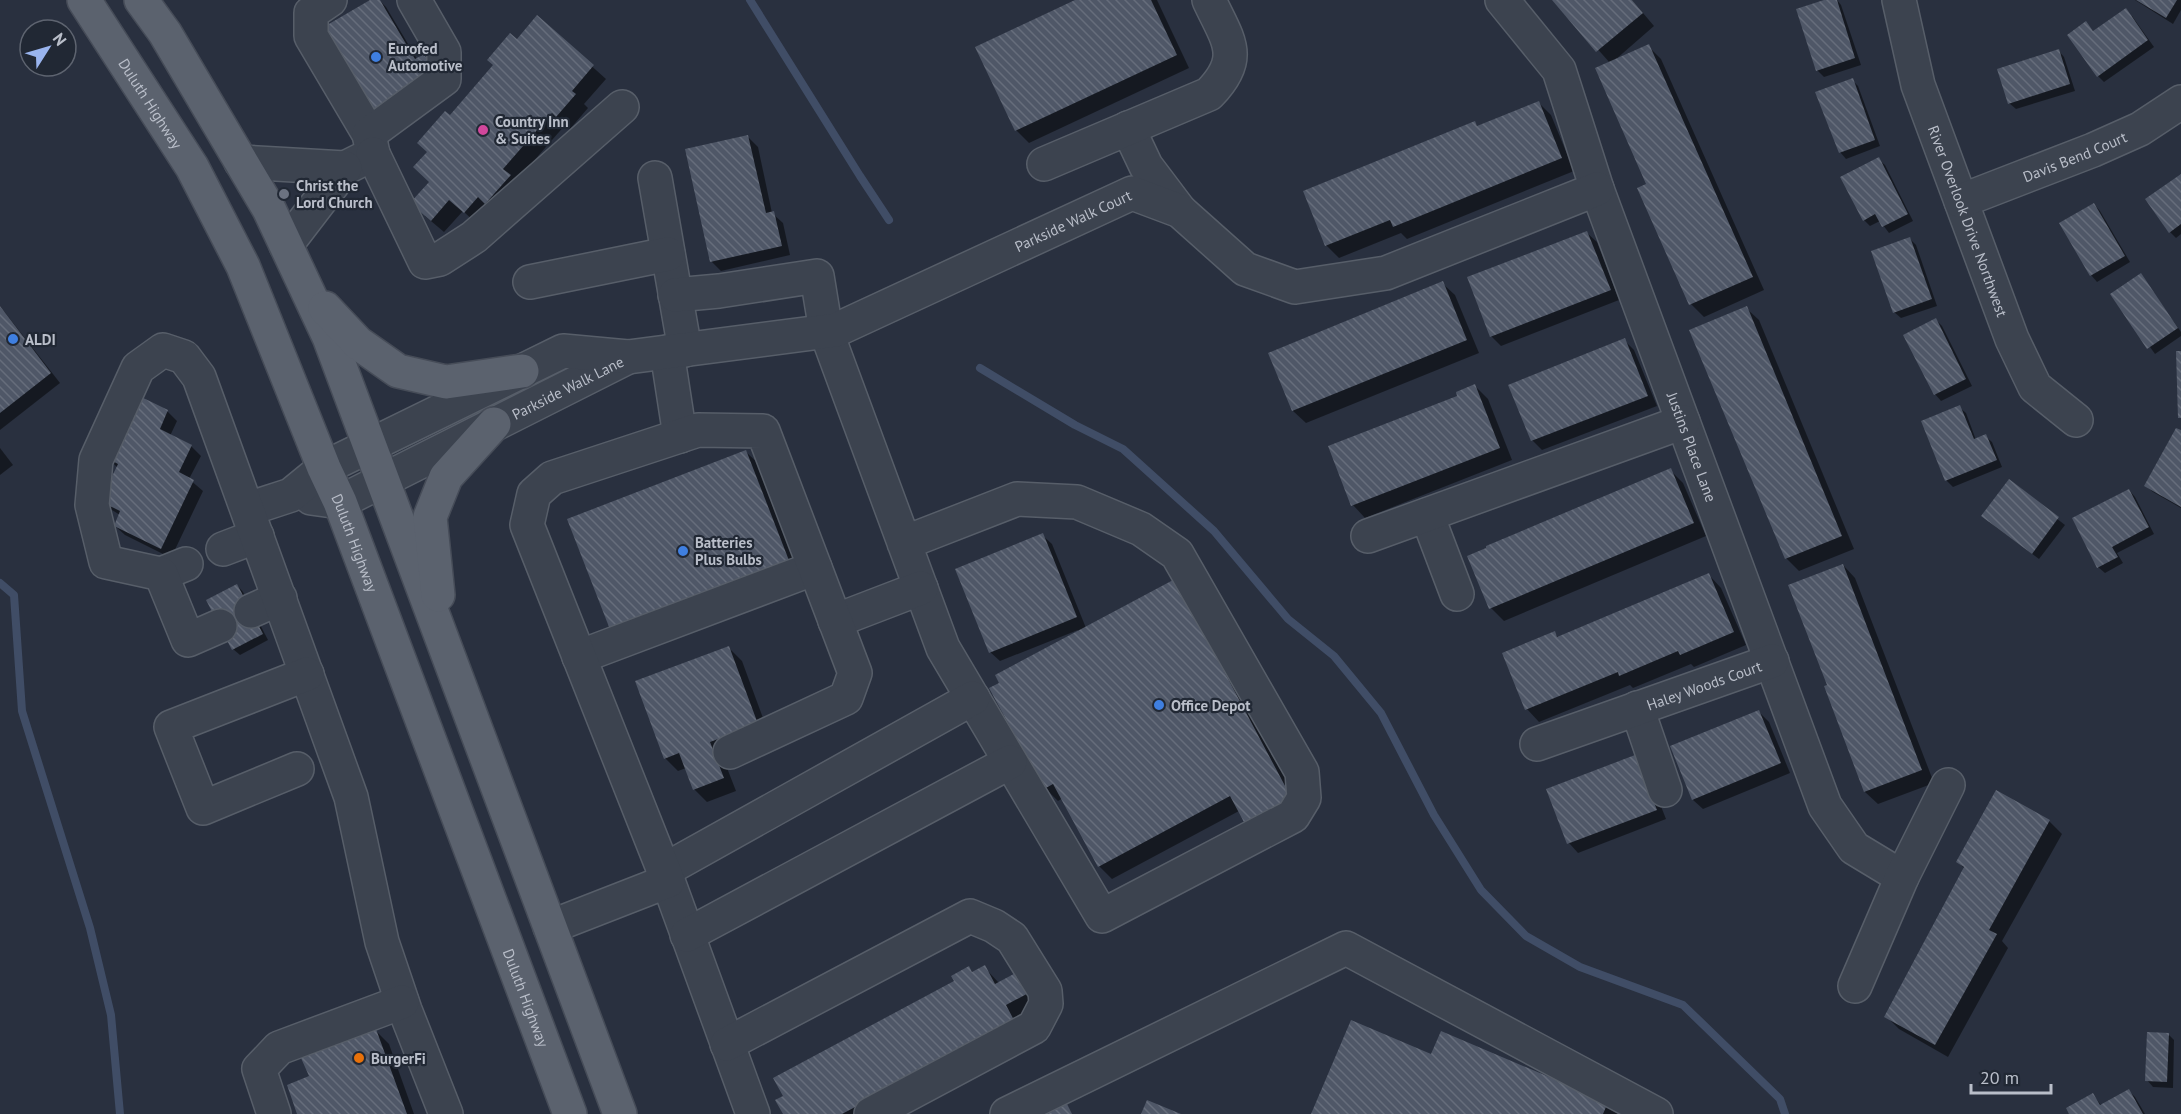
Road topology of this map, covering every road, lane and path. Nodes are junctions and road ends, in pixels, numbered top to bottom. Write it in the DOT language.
graph roads {
  1 [pos="84,0"];
  2 [pos="141,0"];
  3 [pos="330,0"];
  4 [pos="414,0"];
  5 [pos="1209,0"];
  6 [pos="1502,0"];
  7 [pos="1899,0"];
  8 [pos="2181,102"];
  9 [pos="622,107"];
  10 [pos="1128,128"];
  11 [pos="362,152"];
  12 [pos="241,162"];
  13 [pos="1044,164"];
  14 [pos="656,178"];
  15 [pos="1597,189"];
  16 [pos="1961,201"];
  17 [pos="1180,211"];
  18 [pos="286,245"];
  19 [pos="668,254"];
  20 [pos="530,282"];
  21 [pos="306,287"];
  22 [pos="675,295"];
  23 [pos="826,331"];
  24 [pos="676,351"];
  25 [pos="628,357"];
  26 [pos="522,371"];
  27 [pos="2076,420"];
  28 [pos="1683,422"];
  29 [pos="494,424"];
  30 [pos="680,436"];
  31 [pos="369,445"];
  32 [pos="324,468"];
  33 [pos="383,481"];
  34 [pos="291,495"];
  35 [pos="340,502"];
  36 [pos="1427,515"];
  37 [pos="252,522"];
  38 [pos="1368,536"];
  39 [pos="904,543"];
  40 [pos="223,549"];
  41 [pos="815,568"];
  42 [pos="921,588"];
  43 [pos="1457,594"];
  44 [pos="835,621"];
  45 [pos="220,626"];
  46 [pos="444,644"];
  47 [pos="579,657"];
  48 [pos="1772,661"];
  49 [pos="307,674"];
  50 [pos="973,699"];
  51 [pos="1637,708"];
  52 [pos="1537,744"];
  53 [pos="730,752"];
  54 [pos="1010,762"];
  55 [pos="297,769"];
  56 [pos="1948,785"];
  57 [pos="1665,790"];
  58 [pos="666,876"];
  59 [pos="1902,877"];
  60 [pos="550,927"];
  61 [pos="687,935"];
  62 [pos="1855,986"];
  63 [pos="402,1002"];
  64 [pos="727,1044"];
  65 [pos="274,1114"];
  66 [pos="446,1114"];
  67 [pos="570,1114"];
  68 [pos="620,1114"];
  69 [pos="753,1114"];
  70 [pos="871,1114"];
  71 [pos="1007,1114"];
  72 [pos="1656,1114"];
  1 -- 32 [label="main road, Duluth Highway"];
  2 -- 12 [label="main road"];
  3 -- 11 [label="street"];
  4 -- 11 [label="street"];
  5 -- 10 [label="street"];
  6 -- 15 [label="street, Justins Place Lane"];
  7 -- 16 [label="street, River Overlook Drive Northwest"];
  8 -- 16 [label="street, Davis Bend Court"];
  9 -- 11 [label="street"];
  10 -- 13 [label="street"];
  10 -- 17 [label="street"];
  11 -- 12 [label="street"];
  11 -- 18 [label="street"];
  12 -- 18 [label="main road"];
  14 -- 19 [label="street"];
  15 -- 17 [label="street, Parkside Walk Court"];
  15 -- 28 [label="street, Justins Place Lane"];
  16 -- 27 [label="street, River Overlook Drive Northwest"];
  17 -- 23 [label="street, Parkside Walk Court"];
  18 -- 21 [label="main road"];
  19 -- 20 [label="street"];
  19 -- 22 [label="street"];
  21 -- 26 [label="main road"];
  21 -- 31 [label="main road"];
  22 -- 23 [label="street"];
  22 -- 24 [label="street"];
  23 -- 24 [label="street, Parkside Walk Court"];
  23 -- 39 [label="street"];
  24 -- 25 [label="street, Parkside Walk Court"];
  24 -- 30 [label="street"];
  25 -- 26 [label="street, Parkside Walk Lane"];
  25 -- 29 [label="street, Parkside Walk Lane"];
  26 -- 31 [label="street, Parkside Walk Lane"];
  28 -- 36 [label="street"];
  28 -- 48 [label="street, Justins Place Lane"];
  29 -- 33 [label="street, Parkside Walk Lane"];
  29 -- 46 [label="main road"];
  30 -- 41 [label="street"];
  30 -- 47 [label="street"];
  31 -- 32 [label="street, Parkside Walk Lane"];
  31 -- 33 [label="main road"];
  32 -- 34 [label="street, Parkside Walk Lane"];
  32 -- 35 [label="main road, Duluth Highway"];
  33 -- 35 [label="street, Parkside Walk Lane"];
  33 -- 46 [label="main road"];
  34 -- 35 [label="street"];
  34 -- 37 [label="street"];
  35 -- 67 [label="main road, Duluth Highway"];
  36 -- 38 [label="street"];
  36 -- 43 [label="street"];
  37 -- 40 [label="street"];
  37 -- 45 [label="street"];
  37 -- 49 [label="street"];
  39 -- 42 [label="street"];
  39 -- 54 [label="street"];
  41 -- 44 [label="street"];
  41 -- 47 [label="street"];
  42 -- 44 [label="street"];
  42 -- 50 [label="street"];
  44 -- 53 [label="street"];
  46 -- 60 [label="main road"];
  47 -- 58 [label="street"];
  48 -- 51 [label="street, Haley Woods Court"];
  48 -- 59 [label="street, Justins Place Lane"];
  49 -- 55 [label="street"];
  49 -- 63 [label="street"];
  50 -- 54 [label="street"];
  50 -- 58 [label="street"];
  51 -- 52 [label="street, Haley Woods Court"];
  51 -- 57 [label="street, Haley Woods Court"];
  54 -- 61 [label="street"];
  56 -- 59 [label="street"];
  58 -- 60 [label="street"];
  58 -- 61 [label="street"];
  59 -- 62 [label="street"];
  60 -- 68 [label="main road"];
  61 -- 64 [label="street"];
  63 -- 65 [label="street"];
  63 -- 66 [label="street"];
  64 -- 69 [label="street"];
  64 -- 70 [label="street"];
  71 -- 72 [label="street"];
}
